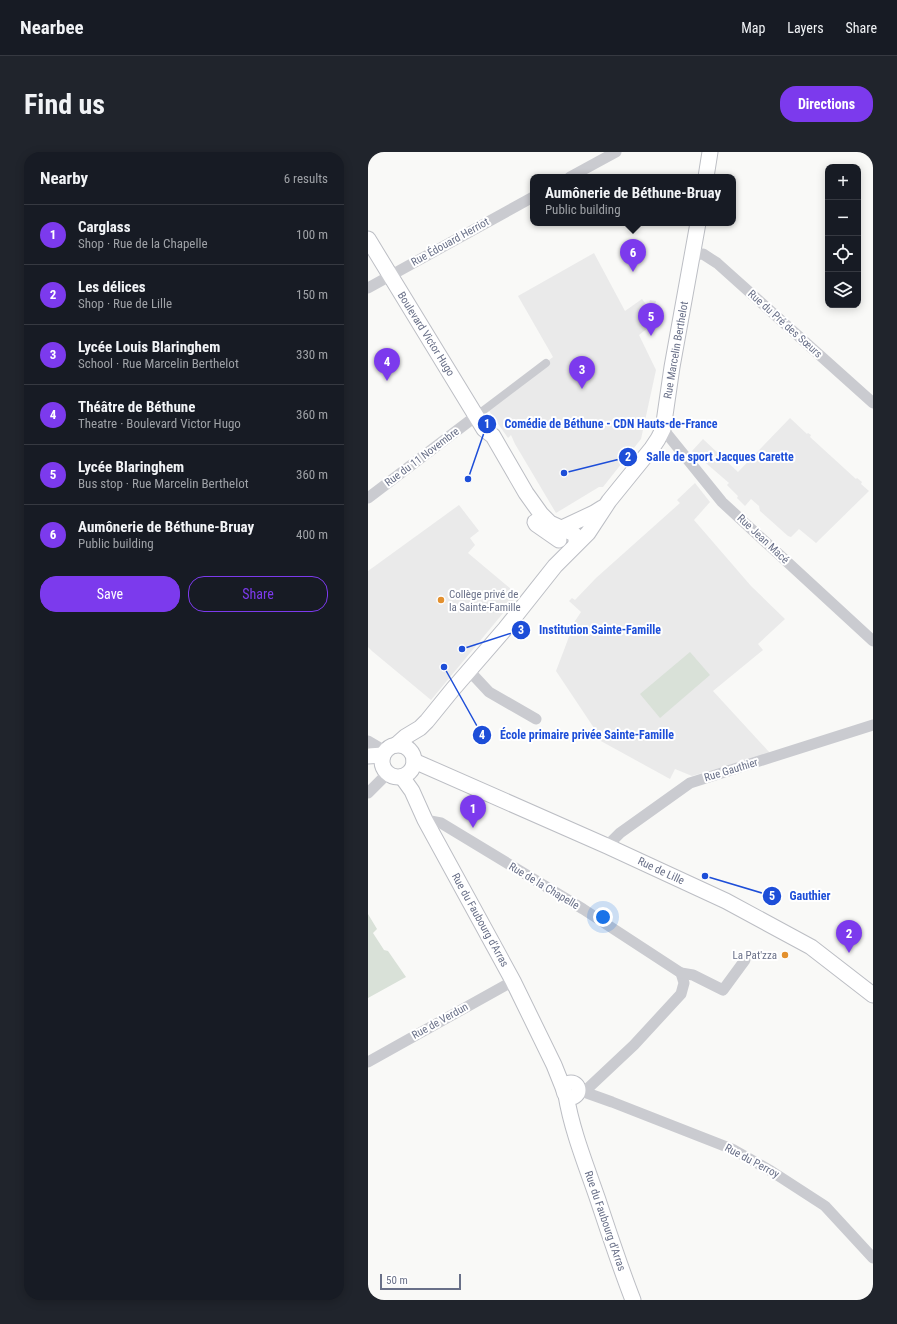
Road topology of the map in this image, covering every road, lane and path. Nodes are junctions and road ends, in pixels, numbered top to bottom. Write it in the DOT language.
graph roads {
  1 [pos="616,152"];
  2 [pos="710,152"];
  3 [pos="576,174"];
  4 [pos="706,174"];
  5 [pos="530,199"];
  6 [pos="697,226"];
  7 [pos="368,239"];
  8 [pos="692,255"];
  9 [pos="390,276"];
  10 [pos="368,288"];
  11 [pos="546,363"];
  12 [pos="873,403"];
  13 [pos="480,422"];
  14 [pos="663,429"];
  15 [pos="368,498"];
  16 [pos="608,503"];
  17 [pos="568,539"];
  18 [pos="873,641"];
  19 [pos="467,672"];
  20 [pos="536,719"];
  21 [pos="873,726"];
  22 [pos="417,730"];
  23 [pos="368,741"];
  24 [pos="384,758"];
  25 [pos="368,764"];
  26 [pos="409,768"];
  27 [pos="368,793"];
  28 [pos="425,820"];
  29 [pos="607,846"];
  30 [pos="745,960"];
  31 [pos="681,973"];
  32 [pos="512,981"];
  33 [pos="873,995"];
  34 [pos="368,1062"];
  35 [pos="573,1090"];
  36 [pos="873,1258"];
  37 [pos="633,1300"];
  1 -- 3 [label="street"];
  2 -- 4 [label="main road"];
  5 -- 9 [label="street, Rue Édouard Herriot"];
  6 -- 8 [label="main road, Rue Marcelin Berthelot"];
  7 -- 9 [label="main road, Boulevard Victor Hugo"];
  8 -- 12 [label="street, Rue du Pré des Sœurs"];
  8 -- 14 [label="main road, Rue Marcelin Berthelot"];
  9 -- 10 [label="street, Rue Édouard Herriot"];
  9 -- 13 [label="main road, Boulevard Victor Hugo"];
  11 -- 13 [label="street"];
  13 -- 15 [label="street, Rue du 11 Novembre"];
  13 -- 17 [label="main road, Boulevard Victor Hugo"];
  14 -- 16 [label="main road, Rue Marcelin Berthelot"];
  14 -- 18 [label="street, Rue Jean Macé"];
  16 -- 17 [label="main road"];
  16 -- 17 [label="main road, Rue Marcelin Berthelot"];
  17 -- 19 [label="main road, Rue Marcelin Berthelot"];
  19 -- 20 [label="street"];
  19 -- 22 [label="main road, Rue Marcelin Berthelot"];
  21 -- 29 [label="street, Rue Gauthier"];
  22 -- 24 [label="main road, Rue Marcelin Berthelot"];
  22 -- 26 [label="main road"];
  23 -- 24 [label="street"];
  24 -- 25 [label="main road"];
  24 -- 26 [label="main road, Rue de Lille"];
  24 -- 26 [label="main road"];
  24 -- 27 [label="street"];
  26 -- 28 [label="main road, Rue du Faubourg d'Arras"];
  26 -- 29 [label="main road, Rue de Lille"];
  28 -- 31 [label="street, Rue de la Chapelle"];
  28 -- 32 [label="main road, Rue du Faubourg d'Arras"];
  29 -- 33 [label="main road, Rue de Lille"];
  30 -- 31 [label="street, Rue de la Chapelle"];
  31 -- 35 [label="street"];
  32 -- 34 [label="street, Rue de Verdun"];
  32 -- 35 [label="main road, Rue du Faubourg d'Arras"];
  35 -- 36 [label="street, Rue du Perroy"];
  35 -- 37 [label="main road, Rue du Faubourg d'Arras"];
}
